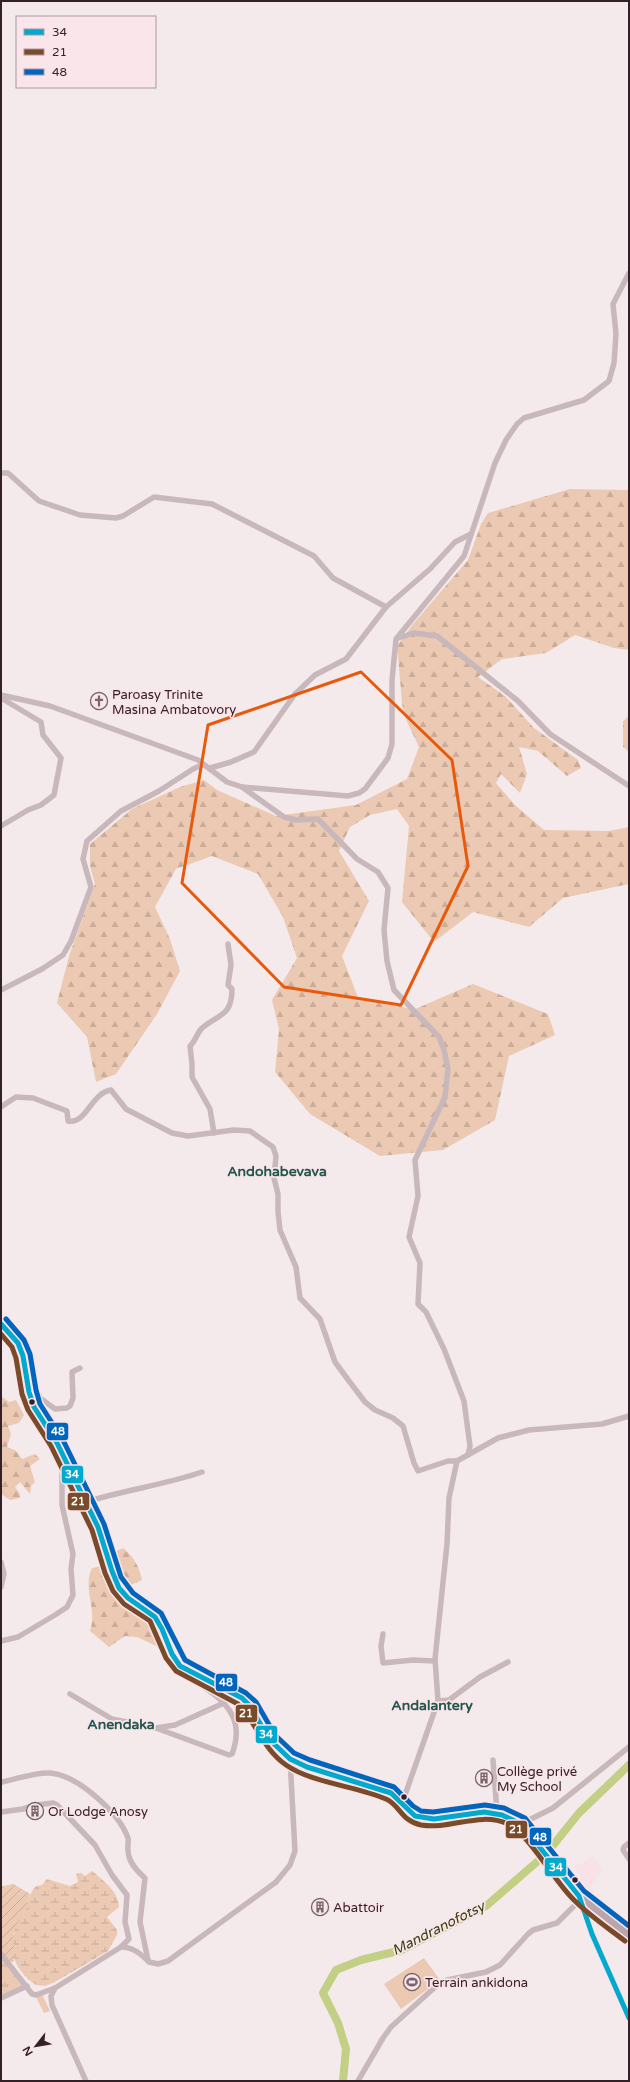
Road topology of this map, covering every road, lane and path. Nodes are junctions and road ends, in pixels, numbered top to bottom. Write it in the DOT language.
graph roads {
  1 [pos="629,273"];
  2 [pos="1,473"];
  3 [pos="471,534"];
  4 [pos="386,607"];
  5 [pos="396,639"];
  6 [pos="1,695"];
  7 [pos="1,698"];
  8 [pos="202,765"];
  9 [pos="210,768"];
  10 [pos="629,786"];
  11 [pos="242,787"];
  12 [pos="1,826"];
  13 [pos="228,944"];
  14 [pos="1,990"];
  15 [pos="1,1107"];
  16 [pos="214,1133"];
  17 [pos="1,1324"];
  18 [pos="80,1368"];
  19 [pos="28,1382"];
  20 [pos="629,1416"];
  21 [pos="58,1443"];
  22 [pos="468,1454"];
  23 [pos="457,1461"];
  24 [pos="202,1472"];
  25 [pos="86,1502"];
  26 [pos="1,1562"];
  27 [pos="1,1587"];
  28 [pos="383,1634"];
  29 [pos="1,1641"];
  30 [pos="435,1661"];
  31 [pos="508,1662"];
  32 [pos="190,1673"];
  33 [pos="70,1694"];
  34 [pos="438,1701"];
  35 [pos="224,1703"];
  36 [pos="156,1728"];
  37 [pos="629,1747"];
  38 [pos="290,1759"];
  39 [pos="493,1760"];
  40 [pos="2,1782"];
  41 [pos="400,1800"];
  42 [pos="1,1812"];
  43 [pos="497,1812"];
  44 [pos="521,1824"];
  45 [pos="629,1843"];
  46 [pos="629,1859"];
  47 [pos="580,1898"];
  48 [pos="629,1935"];
  49 [pos="121,1947"];
  50 [pos="1,1954"];
  51 [pos="149,1962"];
  52 [pos="27,1986"];
  53 [pos="55,1988"];
  54 [pos="1,1998"];
  55 [pos="629,2018"];
  56 [pos="86,2081"];
  57 [pos="358,2081"];
  1 -- 3 [label="street"];
  2 -- 4 [label="street"];
  3 -- 4 [label="street"];
  3 -- 5 [label="street"];
  4 -- 9 [label="street"];
  5 -- 10 [label="street"];
  5 -- 11 [label="street"];
  6 -- 8 [label="street"];
  7 -- 12 [label="street"];
  8 -- 9 [label="street"];
  8 -- 14 [label="street"];
  9 -- 11 [label="street"];
  11 -- 22 [label="street"];
  13 -- 16 [label="street"];
  15 -- 16 [label="street"];
  16 -- 23 [label="street"];
  17 -- 19 [label="main road"];
  18 -- 19 [label="street"];
  19 -- 21 [label="main road"];
  20 -- 22 [label="street"];
  21 -- 25 [label="main road"];
  21 -- 29 [label="street"];
  22 -- 23 [label="street"];
  23 -- 30 [label="street"];
  24 -- 25 [label="street"];
  25 -- 32 [label="main road"];
  26 -- 27 [label="street"];
  28 -- 30 [label="street"];
  30 -- 34 [label="street"];
  31 -- 34 [label="street"];
  32 -- 35 [label="street"];
  32 -- 38 [label="main road"];
  33 -- 36 [label="street"];
  34 -- 41 [label="street"];
  35 -- 36 [label="street"];
  35 -- 36 [label="street"];
  37 -- 44 [label="street"];
  38 -- 41 [label="main road"];
  38 -- 51 [label="street"];
  39 -- 43 [label="street"];
  40 -- 51 [label="street"];
  41 -- 43 [label="main road"];
  42 -- 49 [label="street"];
  43 -- 44 [label="main road"];
  44 -- 47 [label="main road"];
  45 -- 46 [label="street"];
  47 -- 48 [label="main road"];
  47 -- 55 [label="street"];
  47 -- 57 [label="street"];
  49 -- 51 [label="street"];
  49 -- 53 [label="street"];
  50 -- 52 [label="street"];
  52 -- 53 [label="street"];
  52 -- 54 [label="street"];
  53 -- 56 [label="street"];
}
